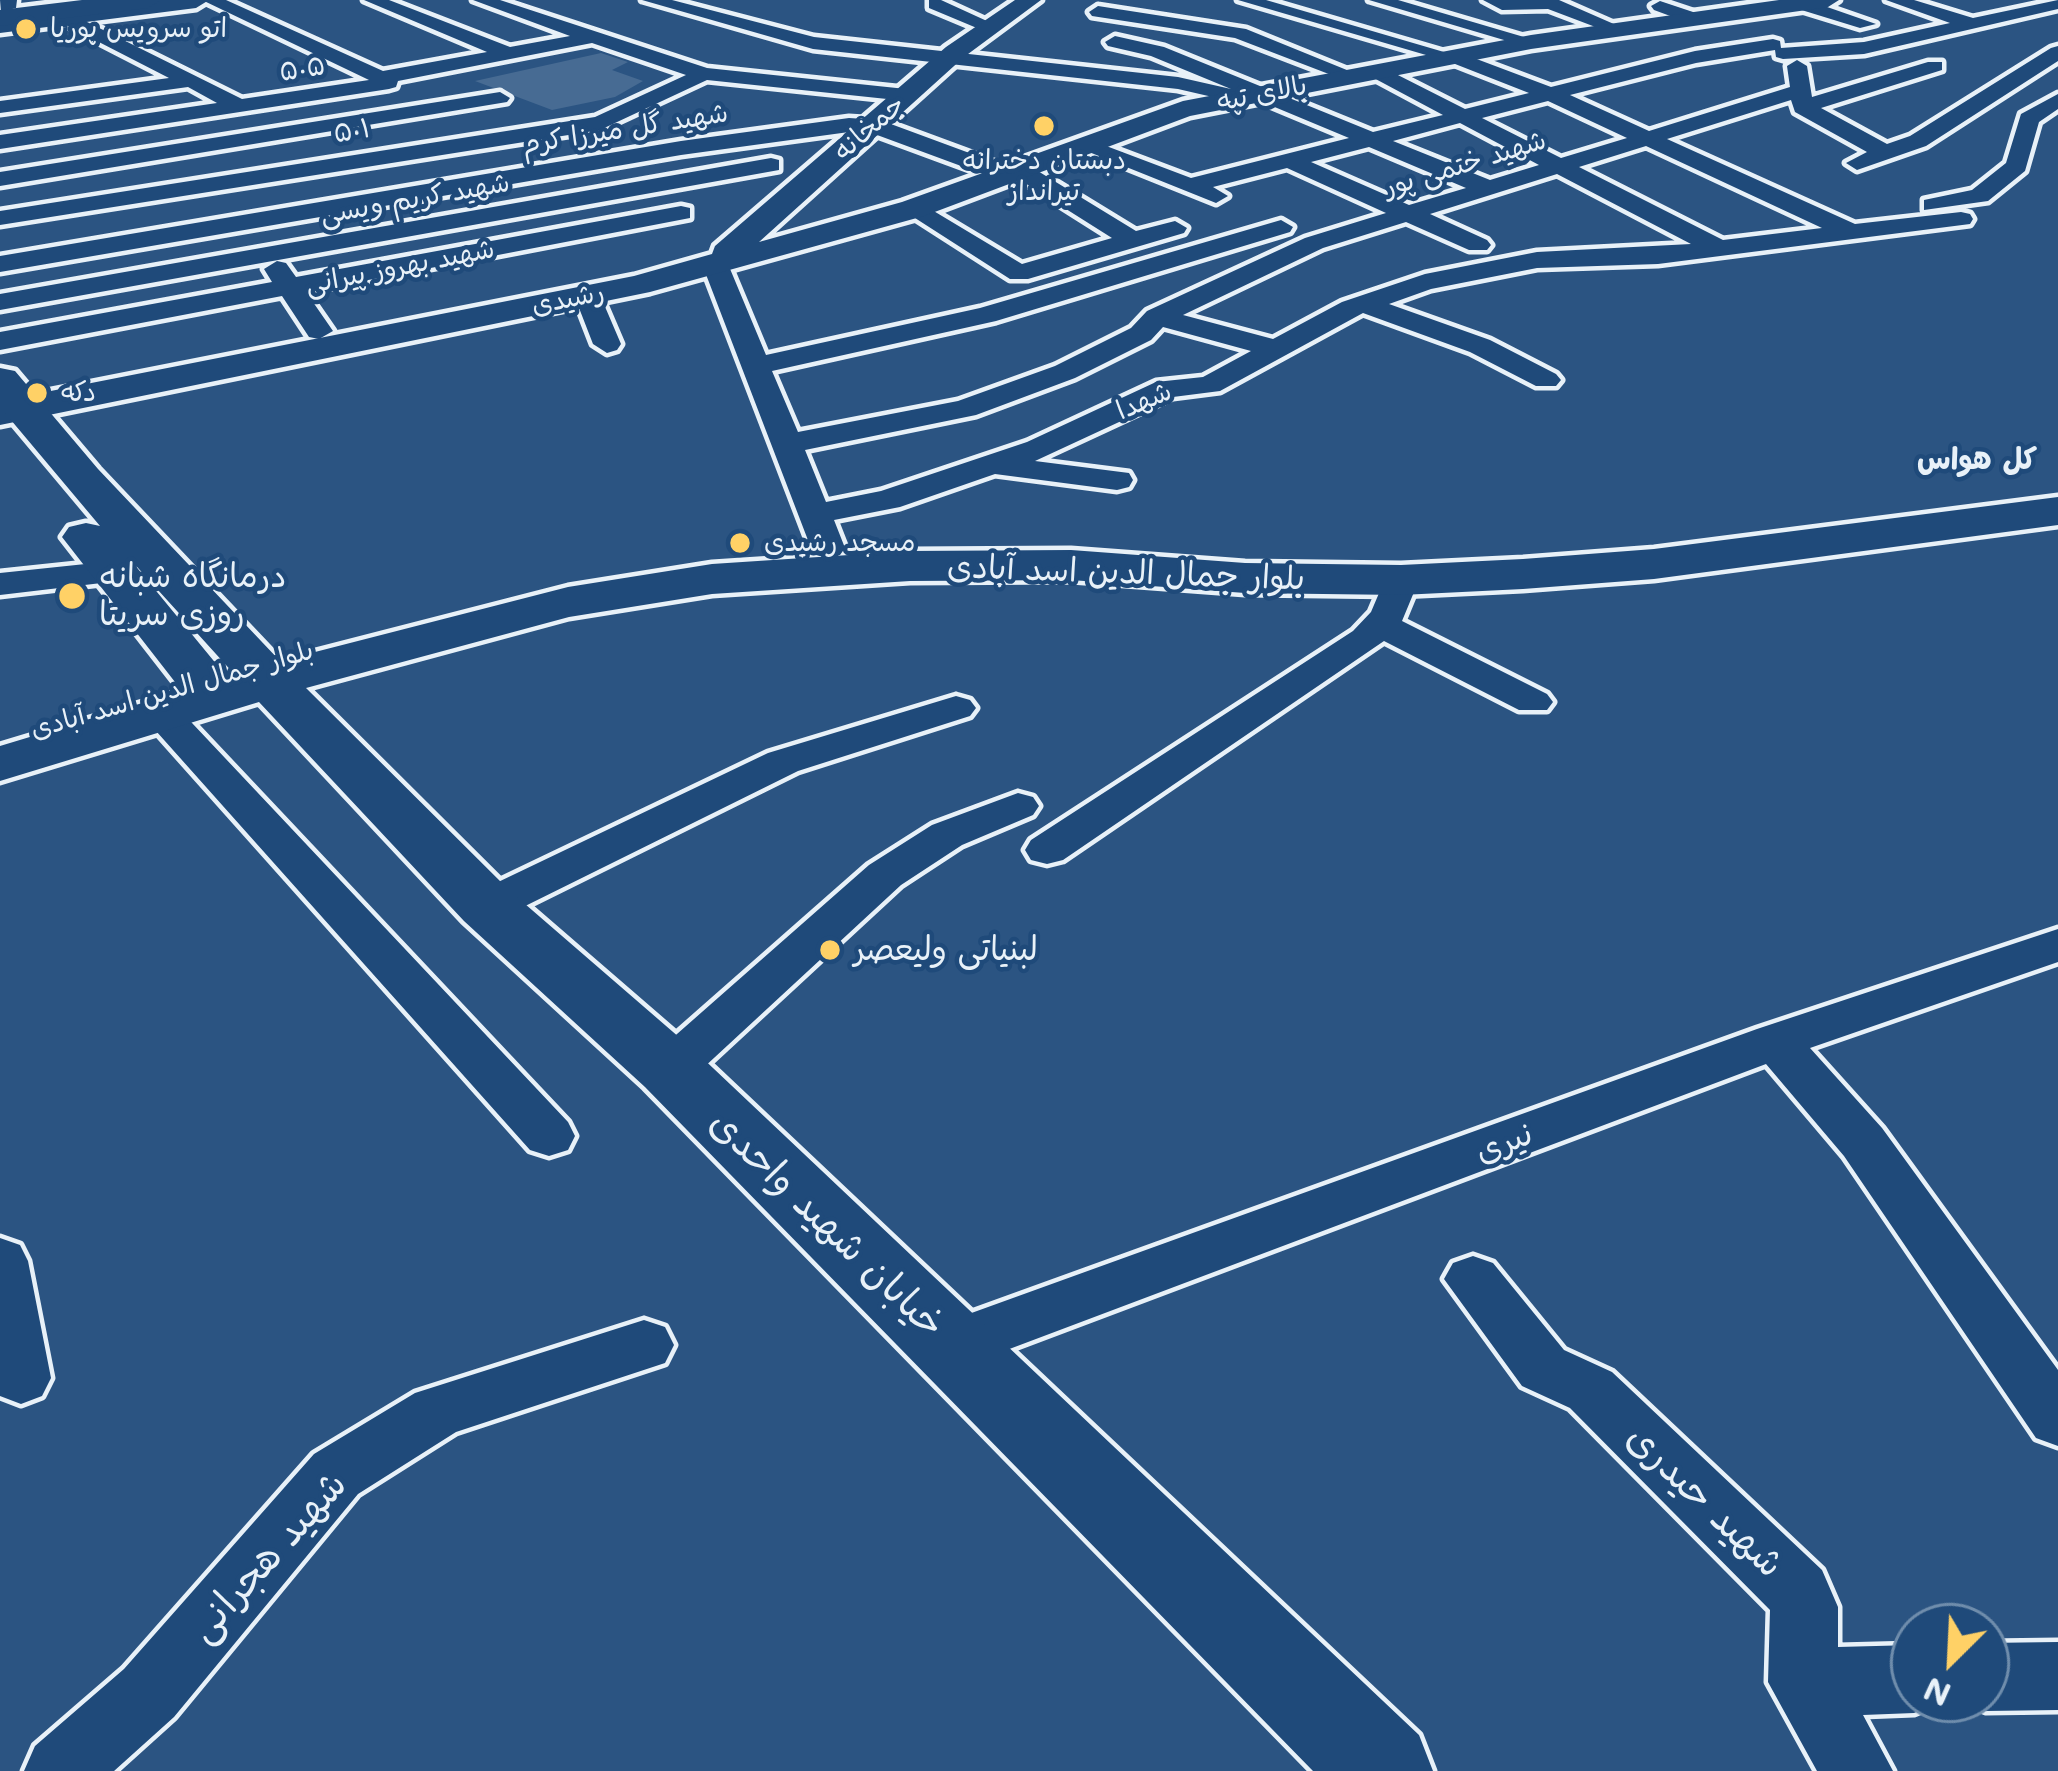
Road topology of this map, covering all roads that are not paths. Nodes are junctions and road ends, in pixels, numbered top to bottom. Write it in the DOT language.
graph roads {
  1 [pos="112,0"];
  2 [pos="148,0"];
  3 [pos="196,0"];
  4 [pos="211,0"];
  5 [pos="373,0"];
  6 [pos="482,0"];
  7 [pos="651,0"];
  8 [pos="1030,0"];
  9 [pos="1247,0"];
  10 [pos="1378,0"];
  11 [pos="1492,0"];
  12 [pos="1874,0"];
  13 [pos="1815,2"];
  14 [pos="935,4"];
  15 [pos="1898,4"];
  16 [pos="2058,4"];
  17 [pos="1660,6"];
  18 [pos="69,9"];
  19 [pos="1099,11"];
  20 [pos="2,12"];
  21 [pos="1697,12"];
  22 [pos="1867,24"];
  23 [pos="1976,25"];
  24 [pos="991,27"];
  25 [pos="1614,28"];
  26 [pos="593,37"];
  27 [pos="1114,42"];
  28 [pos="1543,47"];
  29 [pos="1778,49"];
  30 [pos="1055,51"];
  31 [pos="2058,52"];
  32 [pos="508,53"];
  33 [pos="1448,57"];
  34 [pos="947,59"];
  35 [pos="1935,66"];
  36 [pos="1036,68"];
  37 [pos="704,74"];
  38 [pos="1365,75"];
  39 [pos="1618,76"];
  40 [pos="381,79"];
  41 [pos="738,79"];
  42 [pos="190,80"];
  43 [pos="1550,94"];
  44 [pos="906,95"];
  45 [pos="1252,96"];
  46 [pos="500,98"];
  47 [pos="1801,99"];
  48 [pos="2058,100"];
  49 [pos="6,101"];
  50 [pos="701,102"];
  51 [pos="239,106"];
  52 [pos="1460,116"];
  53 [pos="664,125"];
  54 [pos="872,125"];
  55 [pos="293,133"];
  56 [pos="1648,139"];
  57 [pos="1370,140"];
  58 [pos="0,142"];
  59 [pos="1084,146"];
  60 [pos="681,148"];
  61 [pos="841,152"];
  62 [pos="1886,153"];
  63 [pos="1288,160"];
  64 [pos="1853,164"];
  65 [pos="1556,167"];
  66 [pos="1014,172"];
  67 [pos="0,179"];
  68 [pos="225,181"];
  69 [pos="1192,185"];
  70 [pos="1488,188"];
  71 [pos="799,190"];
  72 [pos="753,199"];
  73 [pos="1933,205"];
  74 [pos="706,208"];
  75 [pos="1241,208"];
  76 [pos="914,209"];
  77 [pos="1406,214"];
  78 [pos="0,218"];
  79 [pos="1961,219"];
  80 [pos="246,223"];
  81 [pos="1281,227"];
  82 [pos="1856,235"];
  83 [pos="1133,240"];
  84 [pos="1314,243"];
  85 [pos="1478,245"];
  86 [pos="1720,249"];
  87 [pos="268,256"];
  88 [pos="0,264"];
  89 [pos="715,264"];
  90 [pos="1425,282"];
  91 [pos="290,288"];
  92 [pos="587,295"];
  93 [pos="0,302"];
  94 [pos="1362,304"];
  95 [pos="1157,317"];
  96 [pos="319,331"];
  97 [pos="0,341"];
  98 [pos="607,344"];
  99 [pos="1275,348"];
  100 [pos="757,366"];
  101 [pos="1546,380"];
  102 [pos="21,400"];
  103 [pos="787,444"];
  104 [pos="991,465"];
  105 [pos="1117,480"];
  106 [pos="2058,488"];
  107 [pos="2058,511"];
  108 [pos="821,531"];
  109 [pos="1546,560"];
  110 [pos="104,574"];
  111 [pos="0,584"];
  112 [pos="0,601"];
  113 [pos="1391,602"];
  114 [pos="262,673"];
  115 [pos="182,697"];
  116 [pos="1533,702"];
  117 [pos="956,708"];
  118 [pos="0,741"];
  119 [pos="0,764"];
  120 [pos="1018,806"];
  121 [pos="1047,850"];
  122 [pos="487,905"];
  123 [pos="2058,945"];
  124 [pos="1775,1041"];
  125 [pos="670,1069"];
  126 [pos="549,1136"];
  127 [pos="0,1262"];
  128 [pos="1473,1279"];
  129 [pos="644,1345"];
  130 [pos="951,1346"];
  131 [pos="21,1378"];
  132 [pos="2058,1419"];
  133 [pos="2058,1676"];
  134 [pos="2010,1677"];
  135 [pos="1890,1680"];
  136 [pos="1803,1682"];
  137 [pos="61,1771"];
  138 [pos="1383,1771"];
  139 [pos="1857,1771"];
  1 -- 20 [label="main road"];
  2 -- 20 [label="main road"];
  3 -- 18 [label="main road"];
  4 -- 40 [label="street"];
  5 -- 32 [label="street"];
  6 -- 26 [label="street"];
  7 -- 34 [label="street"];
  8 -- 24 [label="street, جمخانه"];
  9 -- 33 [label="street"];
  10 -- 28 [label="street"];
  11 -- 25 [label="street"];
  12 -- 15 [label="street"];
  13 -- 21 [label="street, بالای تپه"];
  13 -- 22 [label="street"];
  14 -- 24 [label="street"];
  15 -- 23 [label="street"];
  16 -- 23 [label="street"];
  17 -- 21 [label="street"];
  18 -- 20 [label="main road"];
  18 -- 42 [label="street"];
  19 -- 38 [label="street"];
  21 -- 25 [label="street, بالای تپه"];
  21 -- 29 [label="street"];
  23 -- 29 [label="street"];
  24 -- 34 [label="street, جمخانه"];
  25 -- 28 [label="street, بالای تپه"];
  26 -- 32 [label="street, ۵۰۵"];
  26 -- 37 [label="street"];
  27 -- 45 [label="street"];
  28 -- 33 [label="street, بالای تپه"];
  28 -- 39 [label="street"];
  29 -- 39 [label="street"];
  29 -- 47 [label="street"];
  30 -- 36 [label="street"];
  31 -- 62 [label="street"];
  32 -- 40 [label="street, ۵۰۵"];
  33 -- 38 [label="street, بالای تپه"];
  33 -- 43 [label="street"];
  34 -- 36 [label="street"];
  34 -- 44 [label="street, جمخانه"];
  35 -- 47 [label="street, شهید ختمی پور"];
  36 -- 45 [label="street"];
  37 -- 41 [label="street"];
  37 -- 68 [label="street, ۵۰۱"];
  38 -- 45 [label="street, بالای تپه"];
  38 -- 52 [label="street"];
  39 -- 43 [label="street"];
  40 -- 51 [label="street, ۵۰۵"];
  41 -- 44 [label="street"];
  41 -- 50 [label="street"];
  42 -- 49 [label="street"];
  42 -- 51 [label="street"];
  43 -- 52 [label="street"];
  43 -- 56 [label="street"];
  44 -- 54 [label="street, جمخانه"];
  45 -- 57 [label="street"];
  45 -- 59 [label="street, بالای تپه"];
  46 -- 55 [label="street"];
  47 -- 56 [label="street, شهید ختمی پور"];
  47 -- 62 [label="street"];
  48 -- 73 [label="street"];
  51 -- 55 [label="street"];
  51 -- 58 [label="street, ۵۰۵"];
  52 -- 57 [label="street"];
  52 -- 65 [label="street"];
  53 -- 60 [label="street"];
  54 -- 60 [label="street, شهید گل میرزا کرم"];
  54 -- 61 [label="street, جمخانه"];
  54 -- 66 [label="street, شهید گل میرزا کرم"];
  55 -- 67 [label="street"];
  56 -- 65 [label="street, شهید ختمی پور"];
  56 -- 82 [label="street"];
  57 -- 63 [label="street"];
  57 -- 70 [label="street"];
  59 -- 66 [label="street, بالای تپه"];
  59 -- 69 [label="street"];
  60 -- 80 [label="street, شهید گل میرزا کرم"];
  61 -- 71 [label="street, جمخانه"];
  61 -- 87 [label="street, شهید کریم ویسی"];
  62 -- 64 [label="street"];
  63 -- 69 [label="street"];
  63 -- 77 [label="street"];
  65 -- 70 [label="street, شهید ختمی پور"];
  65 -- 86 [label="street"];
  66 -- 76 [label="street, بالای تپه"];
  66 -- 83 [label="street, شهید گل میرزا کرم"];
  68 -- 78 [label="street, ۵۰۱"];
  68 -- 80 [label="street"];
  69 -- 75 [label="street"];
  70 -- 77 [label="street, شهید ختمی پور"];
  71 -- 72 [label="street"];
  71 -- 89 [label="street, جمخانه"];
  74 -- 91 [label="street, شهید بهروز پیرانی"];
  75 -- 81 [label="street"];
  75 -- 83 [label="street"];
  76 -- 83 [label="street"];
  76 -- 89 [label="street, بالای تپه"];
  77 -- 84 [label="street, شهید ختمی پور"];
  77 -- 85 [label="street"];
  79 -- 82 [label="street, شهدا"];
  80 -- 87 [label="street"];
  80 -- 88 [label="street, شهید گل میرزا کرم"];
  81 -- 84 [label="street"];
  81 -- 100 [label="street"];
  82 -- 86 [label="street, شهدا"];
  84 -- 90 [label="street"];
  84 -- 95 [label="street, شهید ختمی پور"];
  86 -- 90 [label="street, شهدا"];
  87 -- 91 [label="street"];
  87 -- 93 [label="street, شهید کریم ویسی"];
  89 -- 92 [label="street, رشیدی"];
  89 -- 96 [label="street, رشیدی"];
  89 -- 100 [label="street"];
  90 -- 94 [label="street, شهدا"];
  91 -- 96 [label="street"];
  91 -- 97 [label="street, شهید بهروز پیرانی"];
  92 -- 98 [label="street"];
  92 -- 102 [label="street, رشیدی"];
  94 -- 99 [label="street, شهدا"];
  94 -- 101 [label="street"];
  95 -- 99 [label="street"];
  95 -- 103 [label="street, شهید ختمی پور"];
  96 -- 102 [label="street, رشیدی"];
  99 -- 104 [label="street, شهدا"];
  100 -- 103 [label="street"];
  102 -- 110 [label="main road"];
  102 -- 114 [label="main road, خیابان شهید واحدی"];
  103 -- 108 [label="street"];
  104 -- 105 [label="street"];
  104 -- 108 [label="street, شهدا"];
  106 -- 109 [label="main road, بلوار جمال الدین اسد آبادی"];
  107 -- 109 [label="main road, بلوار جمال الدین اسد آبادی"];
  108 -- 109 [label="main road, بلوار جمال الدین اسد آبادی"];
  108 -- 114 [label="main road, بلوار جمال الدین اسد آبادی"];
  109 -- 113 [label="main road, بلوار جمال الدین اسد آبادی"];
  110 -- 111 [label="street"];
  110 -- 112 [label="street"];
  110 -- 115 [label="main road"];
  113 -- 114 [label="main road, بلوار جمال الدین اسد آبادی"];
  113 -- 116 [label="street"];
  113 -- 121 [label="street"];
  114 -- 115 [label="main road, بلوار جمال الدین اسد آبادی"];
  114 -- 122 [label="main road, خیابان شهید واحدی"];
  115 -- 118 [label="main road, بلوار جمال الدین اسد آبادی"];
  115 -- 119 [label="main road, بلوار جمال الدین اسد آبادی"];
  115 -- 126 [label="street"];
  117 -- 122 [label="street"];
  120 -- 125 [label="street"];
  122 -- 125 [label="main road, خیابان شهید واحدی"];
  123 -- 124 [label="street, نیری"];
  124 -- 130 [label="street, نیری"];
  124 -- 132 [label="street"];
  125 -- 130 [label="main road, خیابان شهید واحدی"];
  127 -- 131 [label="street"];
  128 -- 136 [label="street, شهید حیدری"];
  129 -- 137 [label="street, شهید هجرانی"];
  130 -- 138 [label="main road, خیابان شهید واحدی"];
  133 -- 134 [label="street"];
  135 -- 136 [label="street"];
  136 -- 139 [label="street"];
}
